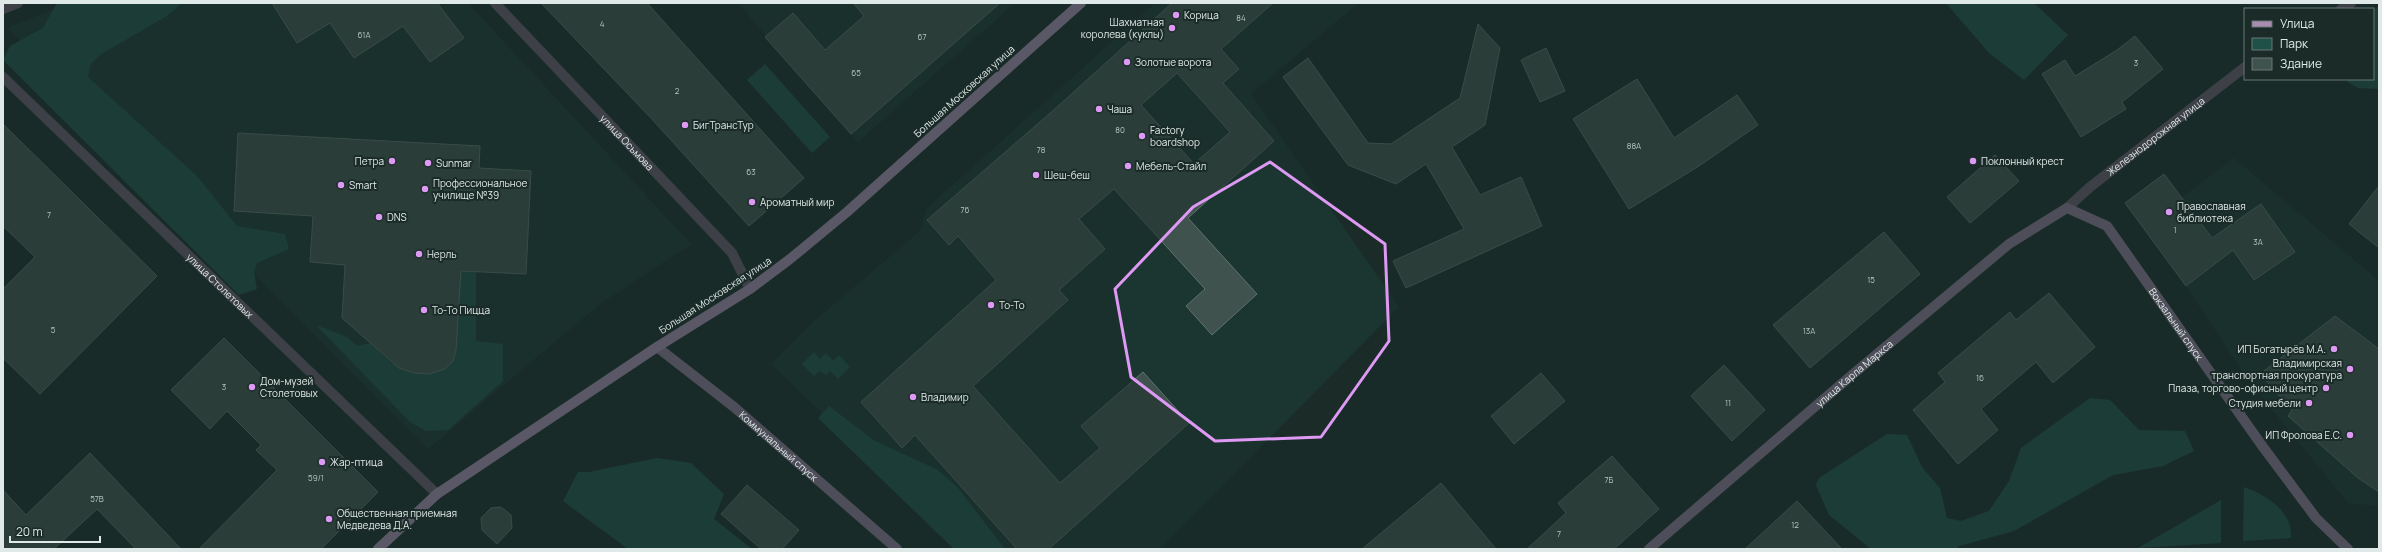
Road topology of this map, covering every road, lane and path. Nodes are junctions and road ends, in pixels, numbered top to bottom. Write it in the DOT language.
graph roads {
  1 [pos="18,3"];
  2 [pos="495,3"];
  3 [pos="1080,3"];
  4 [pos="3,9"];
  5 [pos="2244,68"];
  6 [pos="3,77"];
  7 [pos="2067,208"];
  8 [pos="750,288"];
  9 [pos="657,347"];
  10 [pos="437,494"];
  11 [pos="378,549"];
  12 [pos="897,549"];
  13 [pos="1649,549"];
  14 [pos="2348,549"];
  1 -- 4 [label="street"];
  2 -- 8 [label="street, улица Осьмова"];
  3 -- 8 [label="main road, Большая Московская улица"];
  5 -- 7 [label="street, Железнодорожная улица"];
  6 -- 10 [label="street, улица Столетовых"];
  7 -- 13 [label="main road, улица Карла Маркса"];
  7 -- 14 [label="main road, Вокзальный спуск"];
  8 -- 9 [label="main road, Большая Московская улица"];
  9 -- 10 [label="main road, Большая Московская улица"];
  9 -- 12 [label="main road, Коммунальный спуск"];
  10 -- 11 [label="main road, Большая Московская улица"];
}
